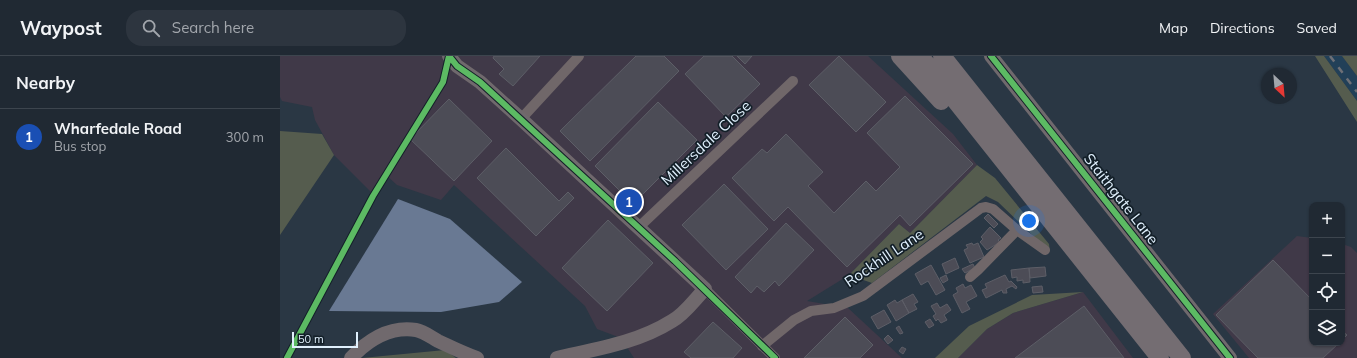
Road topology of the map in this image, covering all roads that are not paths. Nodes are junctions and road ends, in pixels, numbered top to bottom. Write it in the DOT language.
graph roads {
  1 [pos="449,56"];
  2 [pos="579,56"];
  3 [pos="900,56"];
  4 [pos="920,56"];
  5 [pos="942,56"];
  6 [pos="991,56"];
  7 [pos="793,81"];
  8 [pos="521,119"];
  9 [pos="1009,167"];
  10 [pos="639,227"];
  11 [pos="1017,230"];
  12 [pos="1045,250"];
  13 [pos="970,277"];
  14 [pos="705,289"];
  15 [pos="762,346"];
  16 [pos="351,358"];
  17 [pos="477,358"];
  18 [pos="556,358"];
  19 [pos="775,358"];
  20 [pos="1160,358"];
  21 [pos="1182,358"];
  22 [pos="1230,358"];
  1 -- 8 [label="street"];
  2 -- 8 [label="street"];
  3 -- 9 [label="highway"];
  4 -- 9 [label="highway"];
  5 -- 21 [label="highway"];
  6 -- 22 [label="street, Staithgate Lane"];
  7 -- 10 [label="street, Millersdale Close"];
  8 -- 10 [label="street"];
  9 -- 20 [label="highway"];
  10 -- 14 [label="street"];
  11 -- 12 [label="street, Rockhill Lane"];
  11 -- 13 [label="street"];
  11 -- 15 [label="street, Rockhill Lane"];
  14 -- 15 [label="street"];
  14 -- 18 [label="street"];
  15 -- 19 [label="street"];
  16 -- 17 [label="street"];
}
